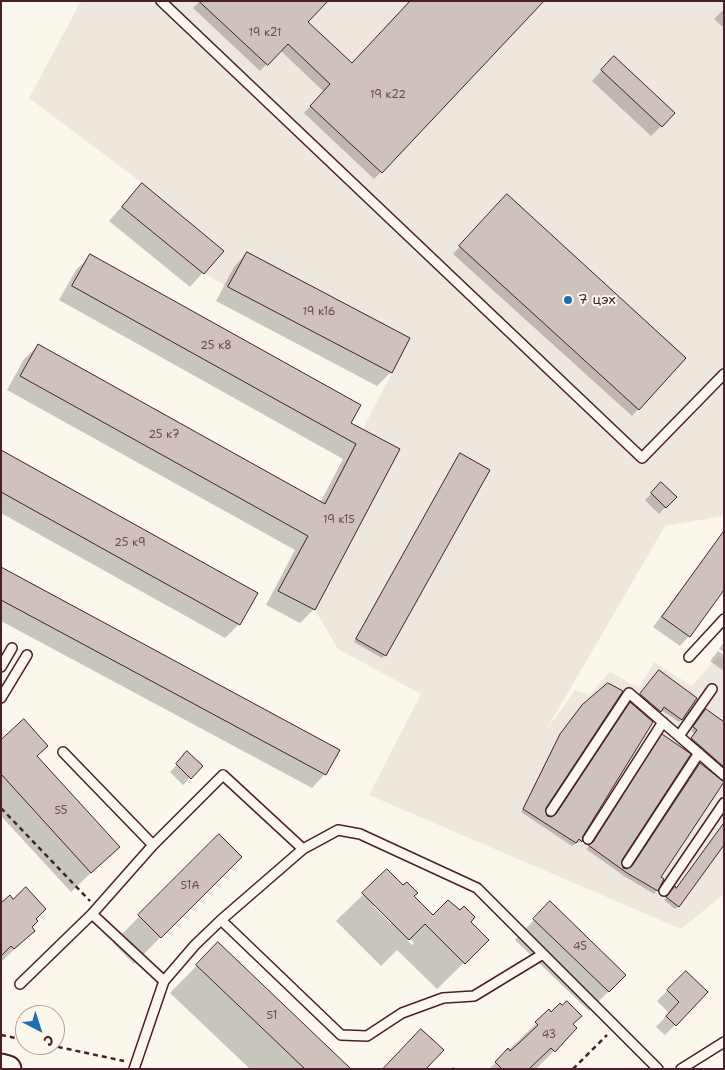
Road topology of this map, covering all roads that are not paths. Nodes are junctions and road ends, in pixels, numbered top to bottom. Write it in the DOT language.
graph roads {
  1 [pos="161,1"];
  2 [pos="724,374"];
  3 [pos="724,619"];
  4 [pos="12,648"];
  5 [pos="27,655"];
  6 [pos="689,657"];
  7 [pos="1,667"];
  8 [pos="712,689"];
  9 [pos="1,698"];
  10 [pos="663,722"];
  11 [pos="679,736"];
  12 [pos="63,752"];
  13 [pos="699,753"];
  14 [pos="724,775"];
  15 [pos="724,803"];
  16 [pos="551,811"];
  17 [pos="588,839"];
  18 [pos="153,845"];
  19 [pos="303,850"];
  20 [pos="627,863"];
  21 [pos="664,891"];
  22 [pos="95,911"];
  23 [pos="220,920"];
  24 [pos="543,954"];
  25 [pos="164,981"];
  26 [pos="20,984"];
  27 [pos="724,1042"];
  28 [pos="135,1066"];
  29 [pos="1,1067"];
  30 [pos="8,1069"];
  31 [pos="658,1069"];
  32 [pos="681,1069"];
  1 -- 2 [label="lane"];
  3 -- 6 [label="lane"];
  4 -- 7 [label="lane"];
  5 -- 9 [label="lane"];
  8 -- 11 [label="lane"];
  10 -- 11 [label="lane"];
  10 -- 16 [label="lane"];
  10 -- 17 [label="lane"];
  11 -- 13 [label="lane"];
  12 -- 18 [label="lane"];
  13 -- 14 [label="lane"];
  13 -- 20 [label="lane"];
  15 -- 21 [label="lane"];
  18 -- 19 [label="lane"];
  18 -- 22 [label="lane"];
  19 -- 23 [label="lane"];
  19 -- 24 [label="lane"];
  22 -- 25 [label="lane"];
  22 -- 26 [label="lane"];
  23 -- 24 [label="lane"];
  23 -- 25 [label="lane"];
  24 -- 31 [label="lane"];
  25 -- 28 [label="lane"];
  27 -- 32 [label="lane"];
  29 -- 30 [label="street"];
}
